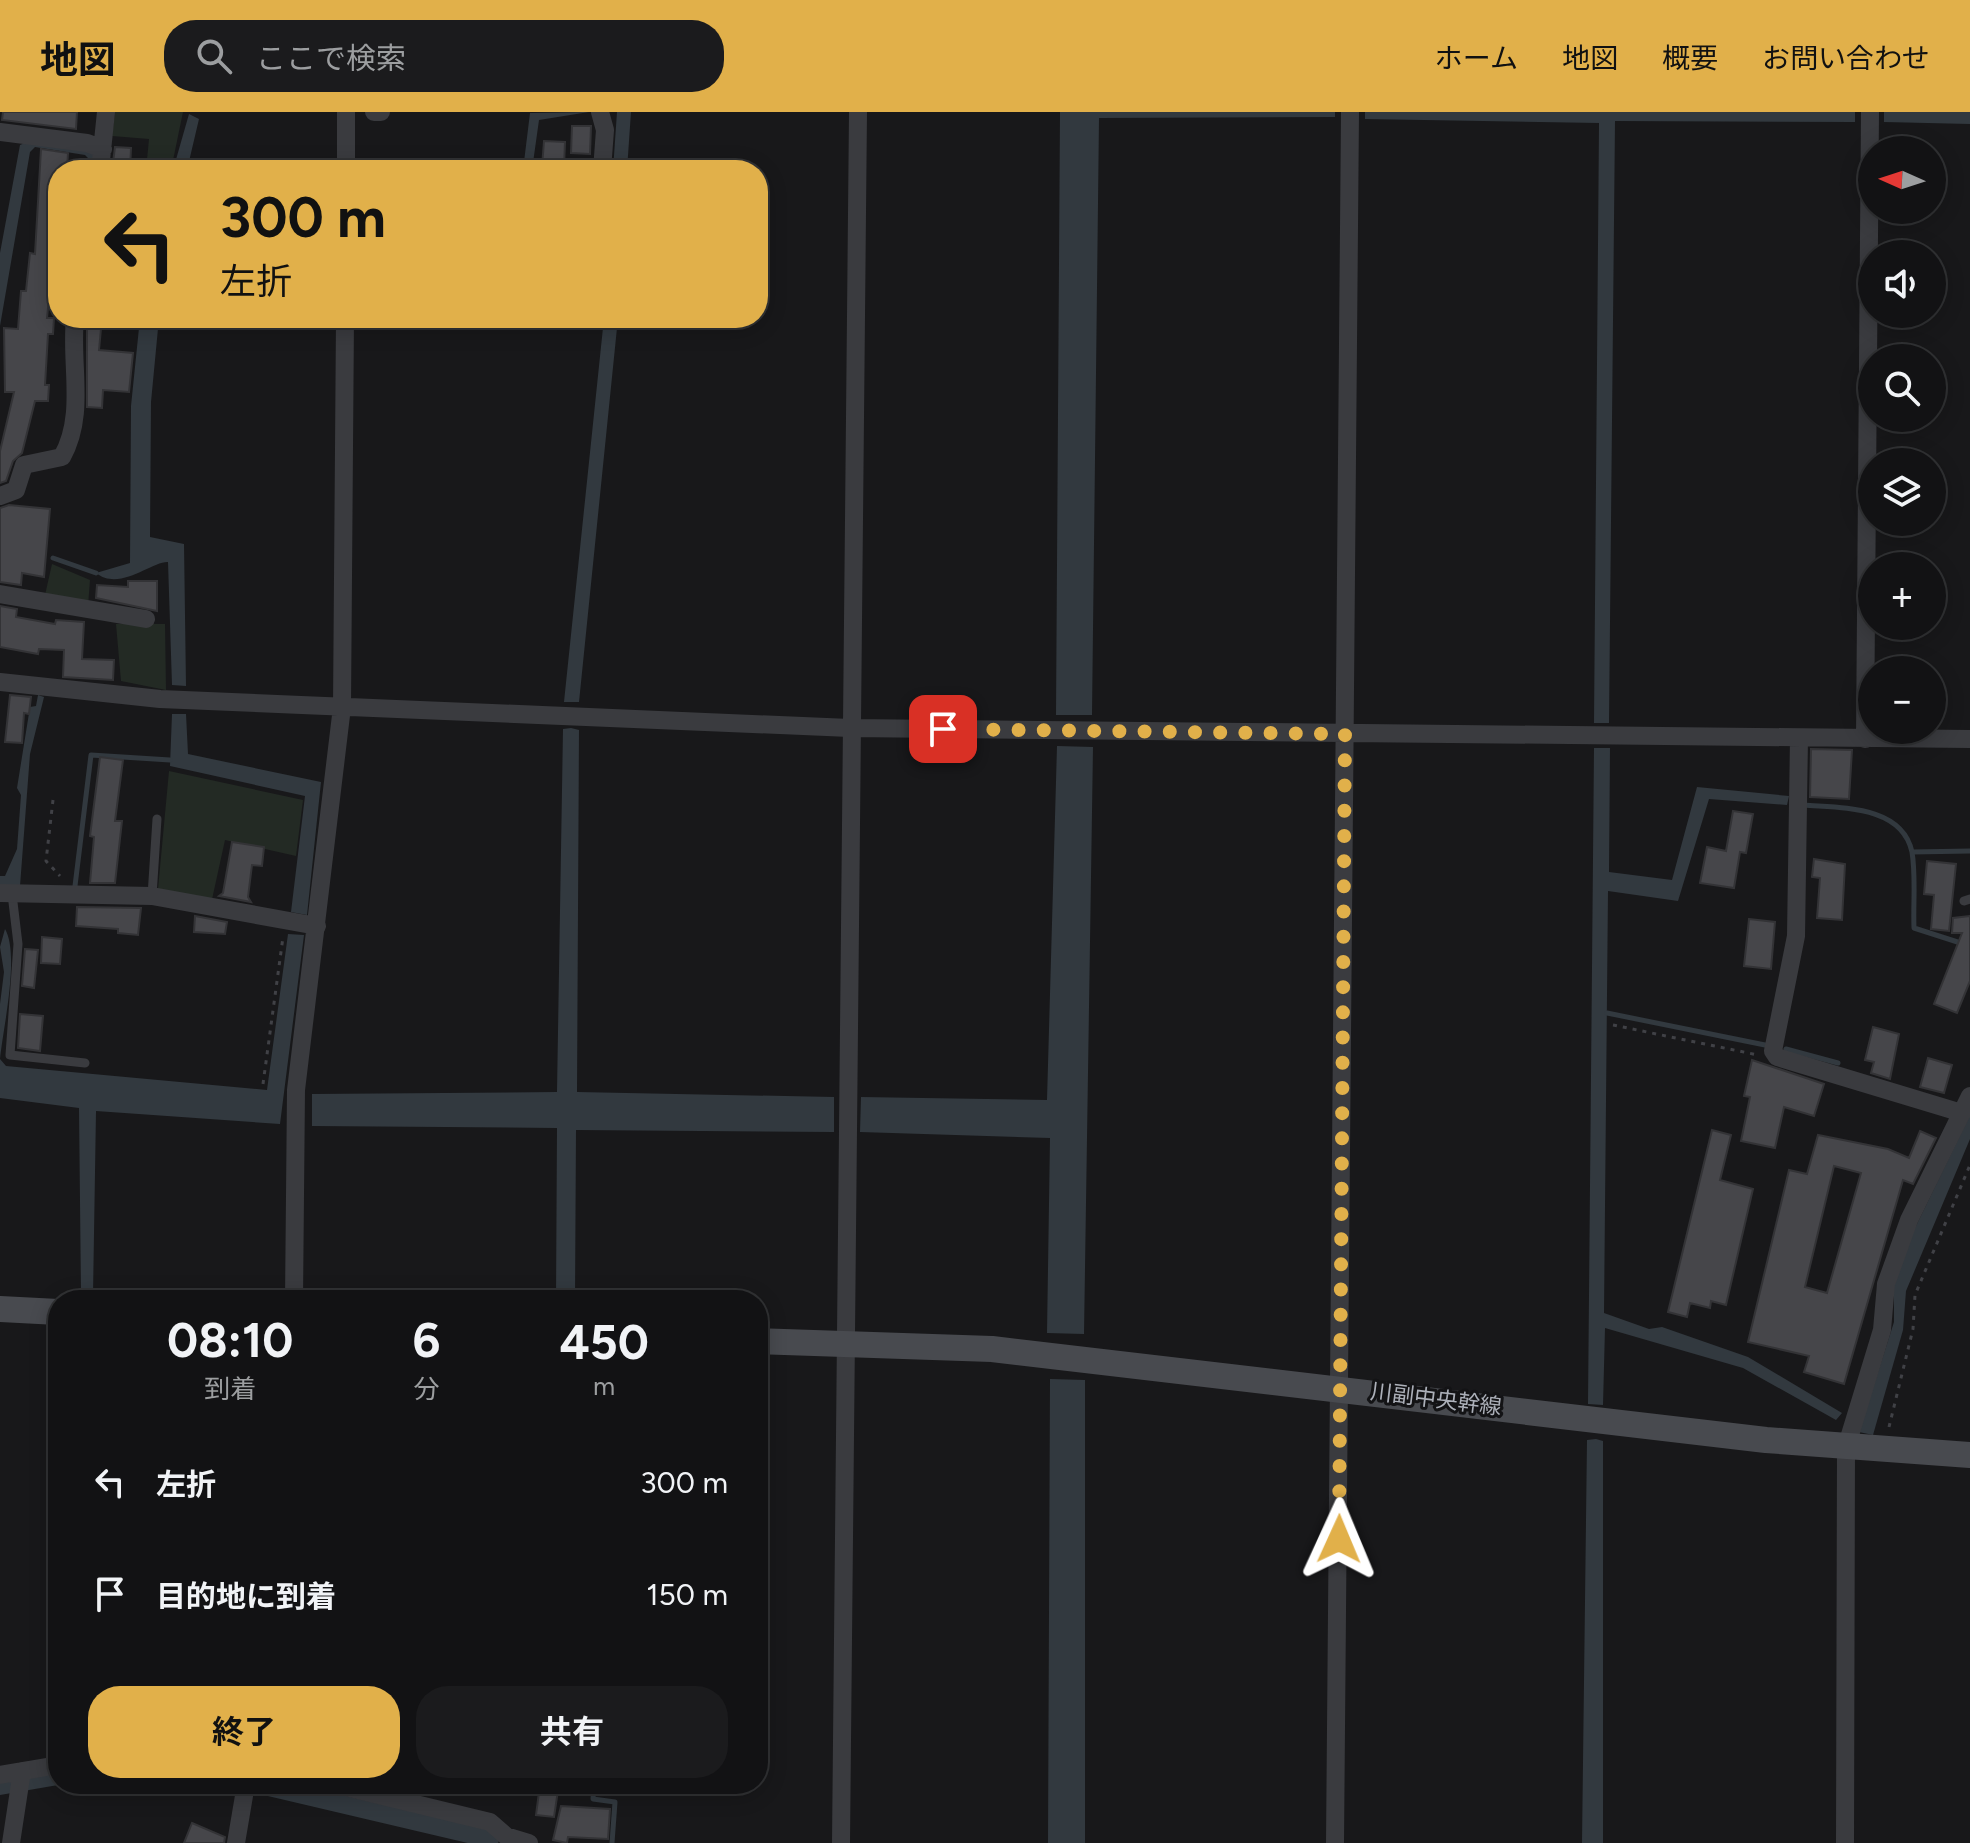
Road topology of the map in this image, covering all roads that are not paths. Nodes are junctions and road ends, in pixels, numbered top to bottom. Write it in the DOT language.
graph roads {
  1 [pos="106,112"];
  2 [pos="346,112"];
  3 [pos="600,112"];
  4 [pos="858,112"];
  5 [pos="1350,112"];
  6 [pos="1870,112"];
  7 [pos="0,132"];
  8 [pos="103,149"];
  9 [pos="101,160"];
  10 [pos="346,160"];
  11 [pos="603,160"];
  12 [pos="75,328"];
  13 [pos="345,328"];
  14 [pos="0,496"];
  15 [pos="0,594"];
  16 [pos="146,619"];
  17 [pos="1866,656"];
  18 [pos="0,682"];
  19 [pos="342,707"];
  20 [pos="850,728"];
  21 [pos="1345,734"];
  22 [pos="1799,738"];
  23 [pos="1858,739"];
  24 [pos="1946,739"];
  25 [pos="1970,739"];
  26 [pos="157,819"];
  27 [pos="6,893"];
  28 [pos="152,896"];
  29 [pos="317,926"];
  30 [pos="85,1063"];
  31 [pos="1966,1104"];
  32 [pos="294,1290"];
  33 [pos="0,1309"];
  34 [pos="48,1311"];
  35 [pos="768,1341"];
  36 [pos="846,1342"];
  37 [pos="1341,1387"];
  38 [pos="1846,1448"];
  39 [pos="1970,1455"];
  40 [pos="48,1767"];
  41 [pos="22,1771"];
  42 [pos="0,1775"];
  43 [pos="244,1794"];
  44 [pos="374,1794"];
  45 [pos="503,1839"];
  46 [pos="11,1843"];
  47 [pos="236,1843"];
  48 [pos="529,1843"];
  49 [pos="841,1843"];
  50 [pos="1335,1843"];
  51 [pos="1845,1843"];
  1 -- 8 [label="street"];
  2 -- 10 [label="street"];
  3 -- 11 [label="street"];
  4 -- 20 [label="street"];
  5 -- 21 [label="street"];
  6 -- 17 [label="street"];
  7 -- 8 [label="street"];
  8 -- 9 [label="street"];
  12 -- 14 [label="street"];
  13 -- 19 [label="street"];
  15 -- 16 [label="street"];
  18 -- 19 [label="street"];
  19 -- 20 [label="street"];
  19 -- 29 [label="street"];
  20 -- 21 [label="street"];
  20 -- 36 [label="street"];
  21 -- 22 [label="street"];
  21 -- 37 [label="street"];
  22 -- 23 [label="street"];
  22 -- 31 [label="street"];
  24 -- 25 [label="street"];
  26 -- 28 [label="lane"];
  27 -- 28 [label="street"];
  27 -- 30 [label="lane"];
  28 -- 29 [label="street"];
  29 -- 32 [label="street"];
  31 -- 38 [label="street"];
  33 -- 34 [label="street"];
  35 -- 36 [label="street, 川副中央幹線"];
  36 -- 37 [label="street, 川副中央幹線"];
  36 -- 49 [label="street"];
  37 -- 38 [label="street, 川副中央幹線"];
  37 -- 50 [label="street"];
  38 -- 39 [label="street, 川副中央幹線"];
  38 -- 51 [label="street"];
  40 -- 41 [label="street"];
  41 -- 42 [label="street"];
  41 -- 46 [label="street"];
  43 -- 47 [label="street"];
  44 -- 45 [label="street"];
  45 -- 48 [label="street"];
}
